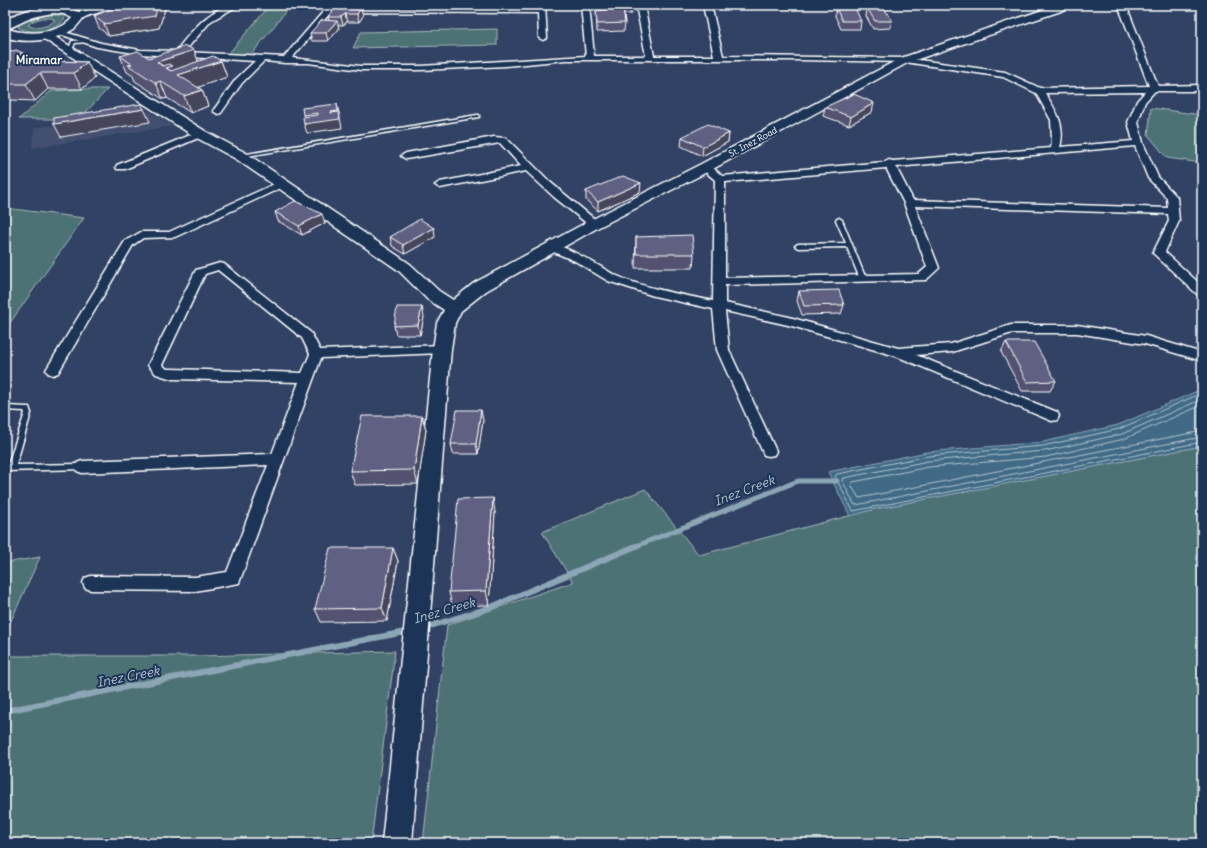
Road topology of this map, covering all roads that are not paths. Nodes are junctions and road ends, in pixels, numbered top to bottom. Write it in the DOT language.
graph roads {
  1 [pos="99,5"];
  2 [pos="111,5"];
  3 [pos="235,5"];
  4 [pos="585,5"];
  5 [pos="640,5"];
  6 [pos="707,5"];
  7 [pos="1122,5"];
  8 [pos="1056,6"];
  9 [pos="331,8"];
  10 [pos="542,8"];
  11 [pos="75,14"];
  12 [pos="5,26"];
  13 [pos="5,32"];
  14 [pos="46,34"];
  15 [pos="543,38"];
  16 [pos="86,41"];
  17 [pos="12,46"];
  18 [pos="70,51"];
  19 [pos="177,55"];
  20 [pos="590,58"];
  21 [pos="651,58"];
  22 [pos="718,58"];
  23 [pos="261,60"];
  24 [pos="905,60"];
  25 [pos="285,61"];
  26 [pos="1154,88"];
  27 [pos="1202,88"];
  28 [pos="1039,91"];
  29 [pos="218,111"];
  30 [pos="477,116"];
  31 [pos="200,134"];
  32 [pos="1138,142"];
  33 [pos="1055,149"];
  34 [pos="241,156"];
  35 [pos="406,156"];
  36 [pos="889,164"];
  37 [pos="121,166"];
  38 [pos="706,167"];
  39 [pos="527,168"];
  40 [pos="720,179"];
  41 [pos="281,184"];
  42 [pos="440,185"];
  43 [pos="909,203"];
  44 [pos="1173,211"];
  45 [pos="839,220"];
  46 [pos="594,224"];
  47 [pos="849,245"];
  48 [pos="798,246"];
  49 [pos="553,248"];
  50 [pos="863,279"];
  51 [pos="719,282"];
  52 [pos="1202,292"];
  53 [pos="719,307"];
  54 [pos="454,308"];
  55 [pos="442,349"];
  56 [pos="898,352"];
  57 [pos="316,354"];
  58 [pos="1202,357"];
  59 [pos="53,370"];
  60 [pos="306,378"];
  61 [pos="5,408"];
  62 [pos="1052,416"];
  63 [pos="769,451"];
  64 [pos="278,459"];
  65 [pos="82,466"];
  66 [pos="8,468"];
  67 [pos="91,583"];
  68 [pos="397,843"];
  1 -- 11 [label="main road"];
  2 -- 11 [label="main road"];
  3 -- 19 [label="street"];
  4 -- 20 [label="street"];
  5 -- 21 [label="street"];
  6 -- 22 [label="street"];
  7 -- 26 [label="street"];
  8 -- 24 [label="main road, St. Inez Road"];
  9 -- 10 [label="street"];
  9 -- 25 [label="street"];
  10 -- 15 [label="street"];
  11 -- 12 [label="main road"];
  11 -- 14 [label="main road"];
  13 -- 14 [label="main road"];
  14 -- 16 [label="street"];
  14 -- 17 [label="main road"];
  14 -- 18 [label="main road"];
  16 -- 18 [label="lane"];
  16 -- 19 [label="street"];
  18 -- 31 [label="main road"];
  19 -- 23 [label="street"];
  20 -- 21 [label="street"];
  20 -- 25 [label="street"];
  21 -- 22 [label="street"];
  22 -- 24 [label="street"];
  23 -- 25 [label="street"];
  23 -- 29 [label="street"];
  24 -- 28 [label="street"];
  24 -- 38 [label="main road, St. Inez Road"];
  26 -- 27 [label="street"];
  26 -- 28 [label="street"];
  26 -- 32 [label="street"];
  28 -- 33 [label="street"];
  30 -- 34 [label="lane"];
  31 -- 34 [label="main road"];
  31 -- 37 [label="street"];
  32 -- 33 [label="street"];
  32 -- 44 [label="street"];
  33 -- 36 [label="street"];
  34 -- 41 [label="main road"];
  35 -- 39 [label="street"];
  36 -- 40 [label="street"];
  36 -- 43 [label="street"];
  38 -- 40 [label="street"];
  38 -- 46 [label="main road, St. Inez Road"];
  39 -- 42 [label="street"];
  39 -- 46 [label="street"];
  40 -- 51 [label="street"];
  41 -- 54 [label="main road"];
  41 -- 59 [label="street"];
  43 -- 44 [label="street"];
  43 -- 50 [label="street"];
  44 -- 52 [label="street"];
  45 -- 47 [label="lane"];
  46 -- 49 [label="main road, St. Inez Road"];
  47 -- 48 [label="lane"];
  47 -- 50 [label="lane"];
  49 -- 53 [label="street"];
  49 -- 54 [label="main road, St. Inez Road"];
  50 -- 51 [label="street"];
  51 -- 53 [label="street"];
  53 -- 56 [label="street"];
  53 -- 63 [label="street"];
  54 -- 55 [label="main road"];
  55 -- 57 [label="street"];
  55 -- 68 [label="main road"];
  56 -- 58 [label="street"];
  56 -- 62 [label="street"];
  57 -- 60 [label="street"];
  57 -- 60 [label="street"];
  60 -- 64 [label="street"];
  61 -- 66 [label="lane"];
  64 -- 65 [label="street"];
  64 -- 67 [label="street"];
  65 -- 66 [label="lane"];
}
